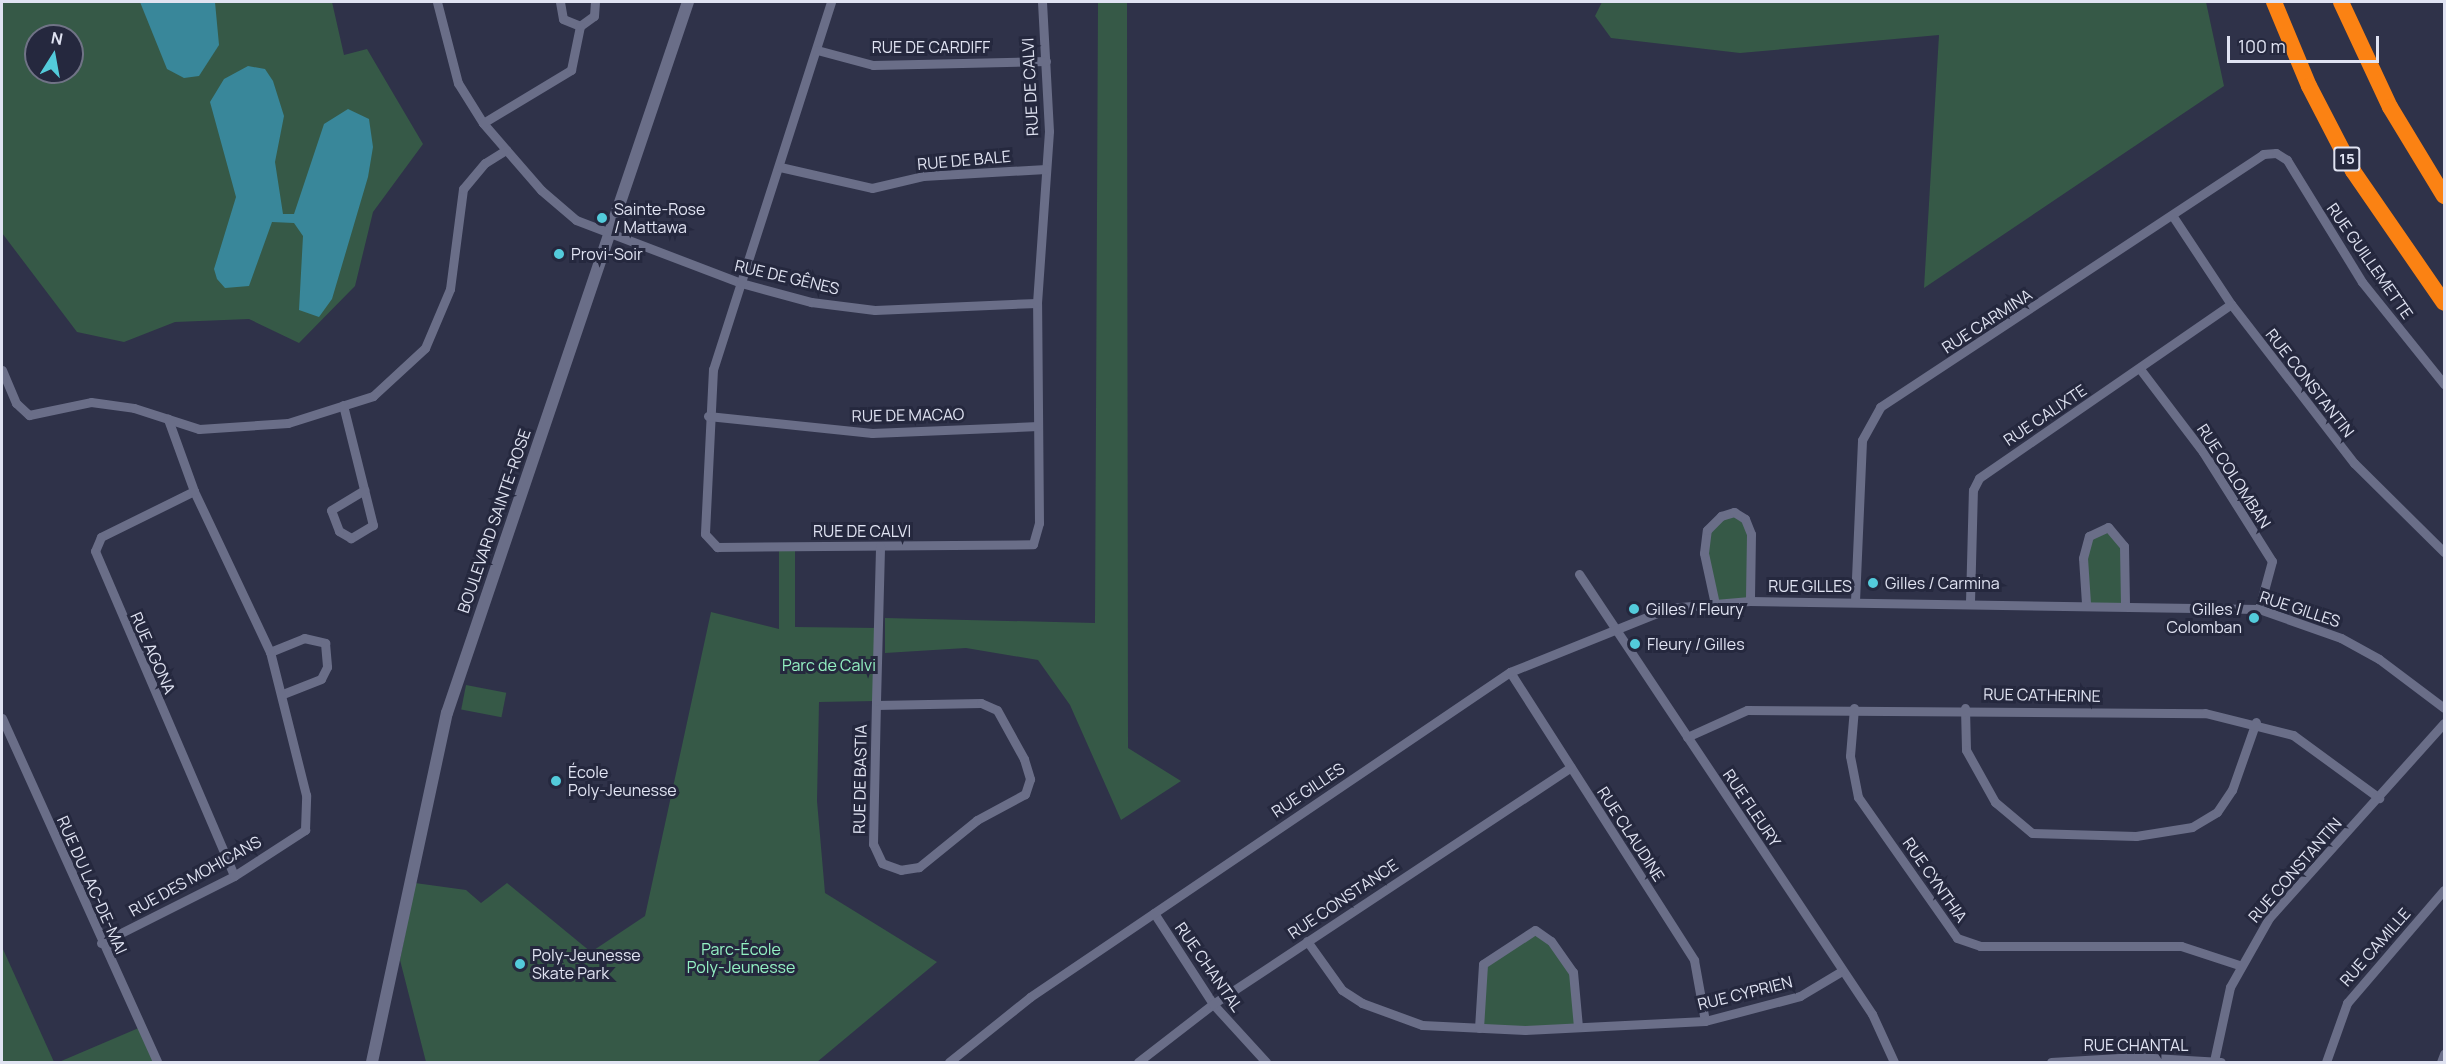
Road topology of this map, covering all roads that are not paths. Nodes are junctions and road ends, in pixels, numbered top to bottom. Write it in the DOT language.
graph roads {
  1 [pos="437,2"];
  2 [pos="560,2"];
  3 [pos="595,2"];
  4 [pos="688,2"];
  5 [pos="831,2"];
  6 [pos="1042,2"];
  7 [pos="2274,2"];
  8 [pos="2341,2"];
  9 [pos="580,26"];
  10 [pos="817,50"];
  11 [pos="1046,61"];
  12 [pos="483,123"];
  13 [pos="506,150"];
  14 [pos="2276,153"];
  15 [pos="780,166"];
  16 [pos="1046,169"];
  17 [pos="2445,196"];
  18 [pos="2172,215"];
  19 [pos="609,236"];
  20 [pos="741,283"];
  21 [pos="1037,303"];
  22 [pos="2445,303"];
  23 [pos="2231,304"];
  24 [pos="2140,369"];
  25 [pos="2,370"];
  26 [pos="2445,384"];
  27 [pos="343,405"];
  28 [pos="708,416"];
  29 [pos="168,419"];
  30 [pos="1038,426"];
  31 [pos="364,490"];
  32 [pos="194,491"];
  33 [pos="880,546"];
  34 [pos="2445,552"];
  35 [pos="1579,574"];
  36 [pos="1750,601"];
  37 [pos="1855,601"];
  38 [pos="1970,602"];
  39 [pos="2086,603"];
  40 [pos="1715,604"];
  41 [pos="2125,604"];
  42 [pos="2259,609"];
  43 [pos="1614,626"];
  44 [pos="270,652"];
  45 [pos="1510,672"];
  46 [pos="283,694"];
  47 [pos="876,705"];
  48 [pos="1854,708"];
  49 [pos="1965,708"];
  50 [pos="2445,708"];
  51 [pos="2,718"];
  52 [pos="2256,722"];
  53 [pos="2445,723"];
  54 [pos="1687,737"];
  55 [pos="1571,767"];
  56 [pos="2379,798"];
  57 [pos="234,876"];
  58 [pos="2445,890"];
  59 [pos="1154,913"];
  60 [pos="1307,941"];
  61 [pos="101,943"];
  62 [pos="2239,964"];
  63 [pos="1842,971"];
  64 [pos="1213,1004"];
  65 [pos="1705,1021"];
  66 [pos="1578,1027"];
  67 [pos="1479,1028"];
  68 [pos="2445,1054"];
  69 [pos="157,1062"];
  70 [pos="372,1062"];
  71 [pos="949,1062"];
  72 [pos="1138,1062"];
  73 [pos="1266,1062"];
  74 [pos="1894,1062"];
  75 [pos="2051,1062"];
  76 [pos="2217,1062"];
  77 [pos="2325,1062"];
  78 [pos="2441,1062"];
  1 -- 12 [label="street, RUE DE GÊNES"];
  2 -- 9 [label="street"];
  3 -- 9 [label="street"];
  4 -- 19 [label="street, BOULEVARD SAINTE-ROSE"];
  5 -- 10 [label="street, RUE DE CALVI"];
  6 -- 11 [label="street, RUE DE CALVI"];
  7 -- 22 [label="highway, 15"];
  8 -- 17 [label="highway"];
  9 -- 12 [label="street"];
  10 -- 11 [label="street, RUE DE CARDIFF"];
  10 -- 15 [label="street, RUE DE CALVI"];
  11 -- 16 [label="street, RUE DE CALVI"];
  12 -- 13 [label="street, RUE DE GÊNES"];
  13 -- 19 [label="street, RUE DE GÊNES"];
  13 -- 27 [label="street"];
  14 -- 18 [label="street, RUE CARMINA"];
  14 -- 26 [label="street, RUE GUILLEMETTE"];
  15 -- 16 [label="street, RUE DE BALE"];
  15 -- 20 [label="street, RUE DE CALVI"];
  16 -- 21 [label="street, RUE DE CALVI"];
  18 -- 23 [label="street, RUE CONSTANTIN"];
  18 -- 37 [label="street, RUE CARMINA"];
  19 -- 20 [label="street, RUE DE GÊNES"];
  19 -- 70 [label="street, BOULEVARD SAINTE-ROSE"];
  20 -- 21 [label="street, RUE DE GÊNES"];
  20 -- 28 [label="street, RUE DE CALVI"];
  21 -- 30 [label="street, RUE DE CALVI"];
  23 -- 24 [label="street, RUE CALIXTE"];
  23 -- 34 [label="street, RUE CONSTANTIN"];
  24 -- 38 [label="street, RUE CALIXTE"];
  24 -- 42 [label="street, RUE COLOMBAN"];
  25 -- 29 [label="street"];
  27 -- 29 [label="street"];
  27 -- 31 [label="street"];
  28 -- 30 [label="street, RUE DE MACAO"];
  28 -- 33 [label="street, RUE DE CALVI"];
  29 -- 32 [label="street, RUE DES MOHICANS"];
  30 -- 33 [label="street, RUE DE CALVI"];
  31 -- 31 [label="street"];
  32 -- 44 [label="street, RUE DES MOHICANS"];
  32 -- 57 [label="street, RUE AGONA"];
  33 -- 47 [label="street, RUE DE BASTIA"];
  35 -- 43 [label="street, RUE FLEURY"];
  36 -- 37 [label="street, RUE GILLES"];
  36 -- 40 [label="street, RUE GILLES"];
  36 -- 40 [label="street, RUE GILLES"];
  37 -- 38 [label="street, RUE GILLES"];
  38 -- 39 [label="street, RUE GILLES"];
  39 -- 41 [label="street, RUE GILLES"];
  39 -- 41 [label="street"];
  40 -- 43 [label="street, RUE GILLES"];
  41 -- 42 [label="street, RUE GILLES"];
  42 -- 50 [label="street, RUE GILLES"];
  43 -- 45 [label="street, RUE GILLES"];
  43 -- 54 [label="street, RUE FLEURY"];
  44 -- 46 [label="street, RUE DES MOHICANS"];
  44 -- 46 [label="street"];
  45 -- 55 [label="street, RUE CLAUDINE"];
  45 -- 59 [label="street, RUE GILLES"];
  46 -- 57 [label="street, RUE DES MOHICANS"];
  47 -- 47 [label="street, RUE DE BASTIA"];
  48 -- 49 [label="street, RUE CATHERINE"];
  48 -- 54 [label="street, RUE CATHERINE"];
  48 -- 62 [label="street, RUE CYNTHIA"];
  49 -- 52 [label="street, RUE CATHERINE"];
  49 -- 52 [label="street"];
  51 -- 61 [label="street, RUE DU LAC-DE-MAI"];
  52 -- 56 [label="street, RUE CATHERINE"];
  53 -- 56 [label="street, RUE CONSTANTIN"];
  54 -- 63 [label="street, RUE FLEURY"];
  55 -- 60 [label="street, RUE CONSTANCE"];
  55 -- 65 [label="street, RUE CLAUDINE"];
  56 -- 62 [label="street, RUE CONSTANTIN"];
  57 -- 61 [label="street, RUE DES MOHICANS"];
  58 -- 77 [label="street, RUE CAMILLE"];
  59 -- 64 [label="street, RUE CHANTAL"];
  59 -- 71 [label="street, RUE GILLES"];
  60 -- 64 [label="street, RUE CONSTANCE"];
  60 -- 67 [label="street, RUE CYPRIEN"];
  61 -- 69 [label="street, RUE DU LAC-DE-MAI"];
  62 -- 76 [label="street, RUE CONSTANTIN"];
  63 -- 65 [label="street, RUE CYPRIEN"];
  63 -- 74 [label="street, RUE FLEURY"];
  64 -- 72 [label="street, RUE CONSTANCE"];
  64 -- 73 [label="street, RUE CHANTAL"];
  65 -- 66 [label="street, RUE CYPRIEN"];
  66 -- 67 [label="street, RUE CYPRIEN"];
  66 -- 67 [label="street"];
  68 -- 78 [label="street"];
  75 -- 76 [label="street, RUE CHANTAL"];
}
